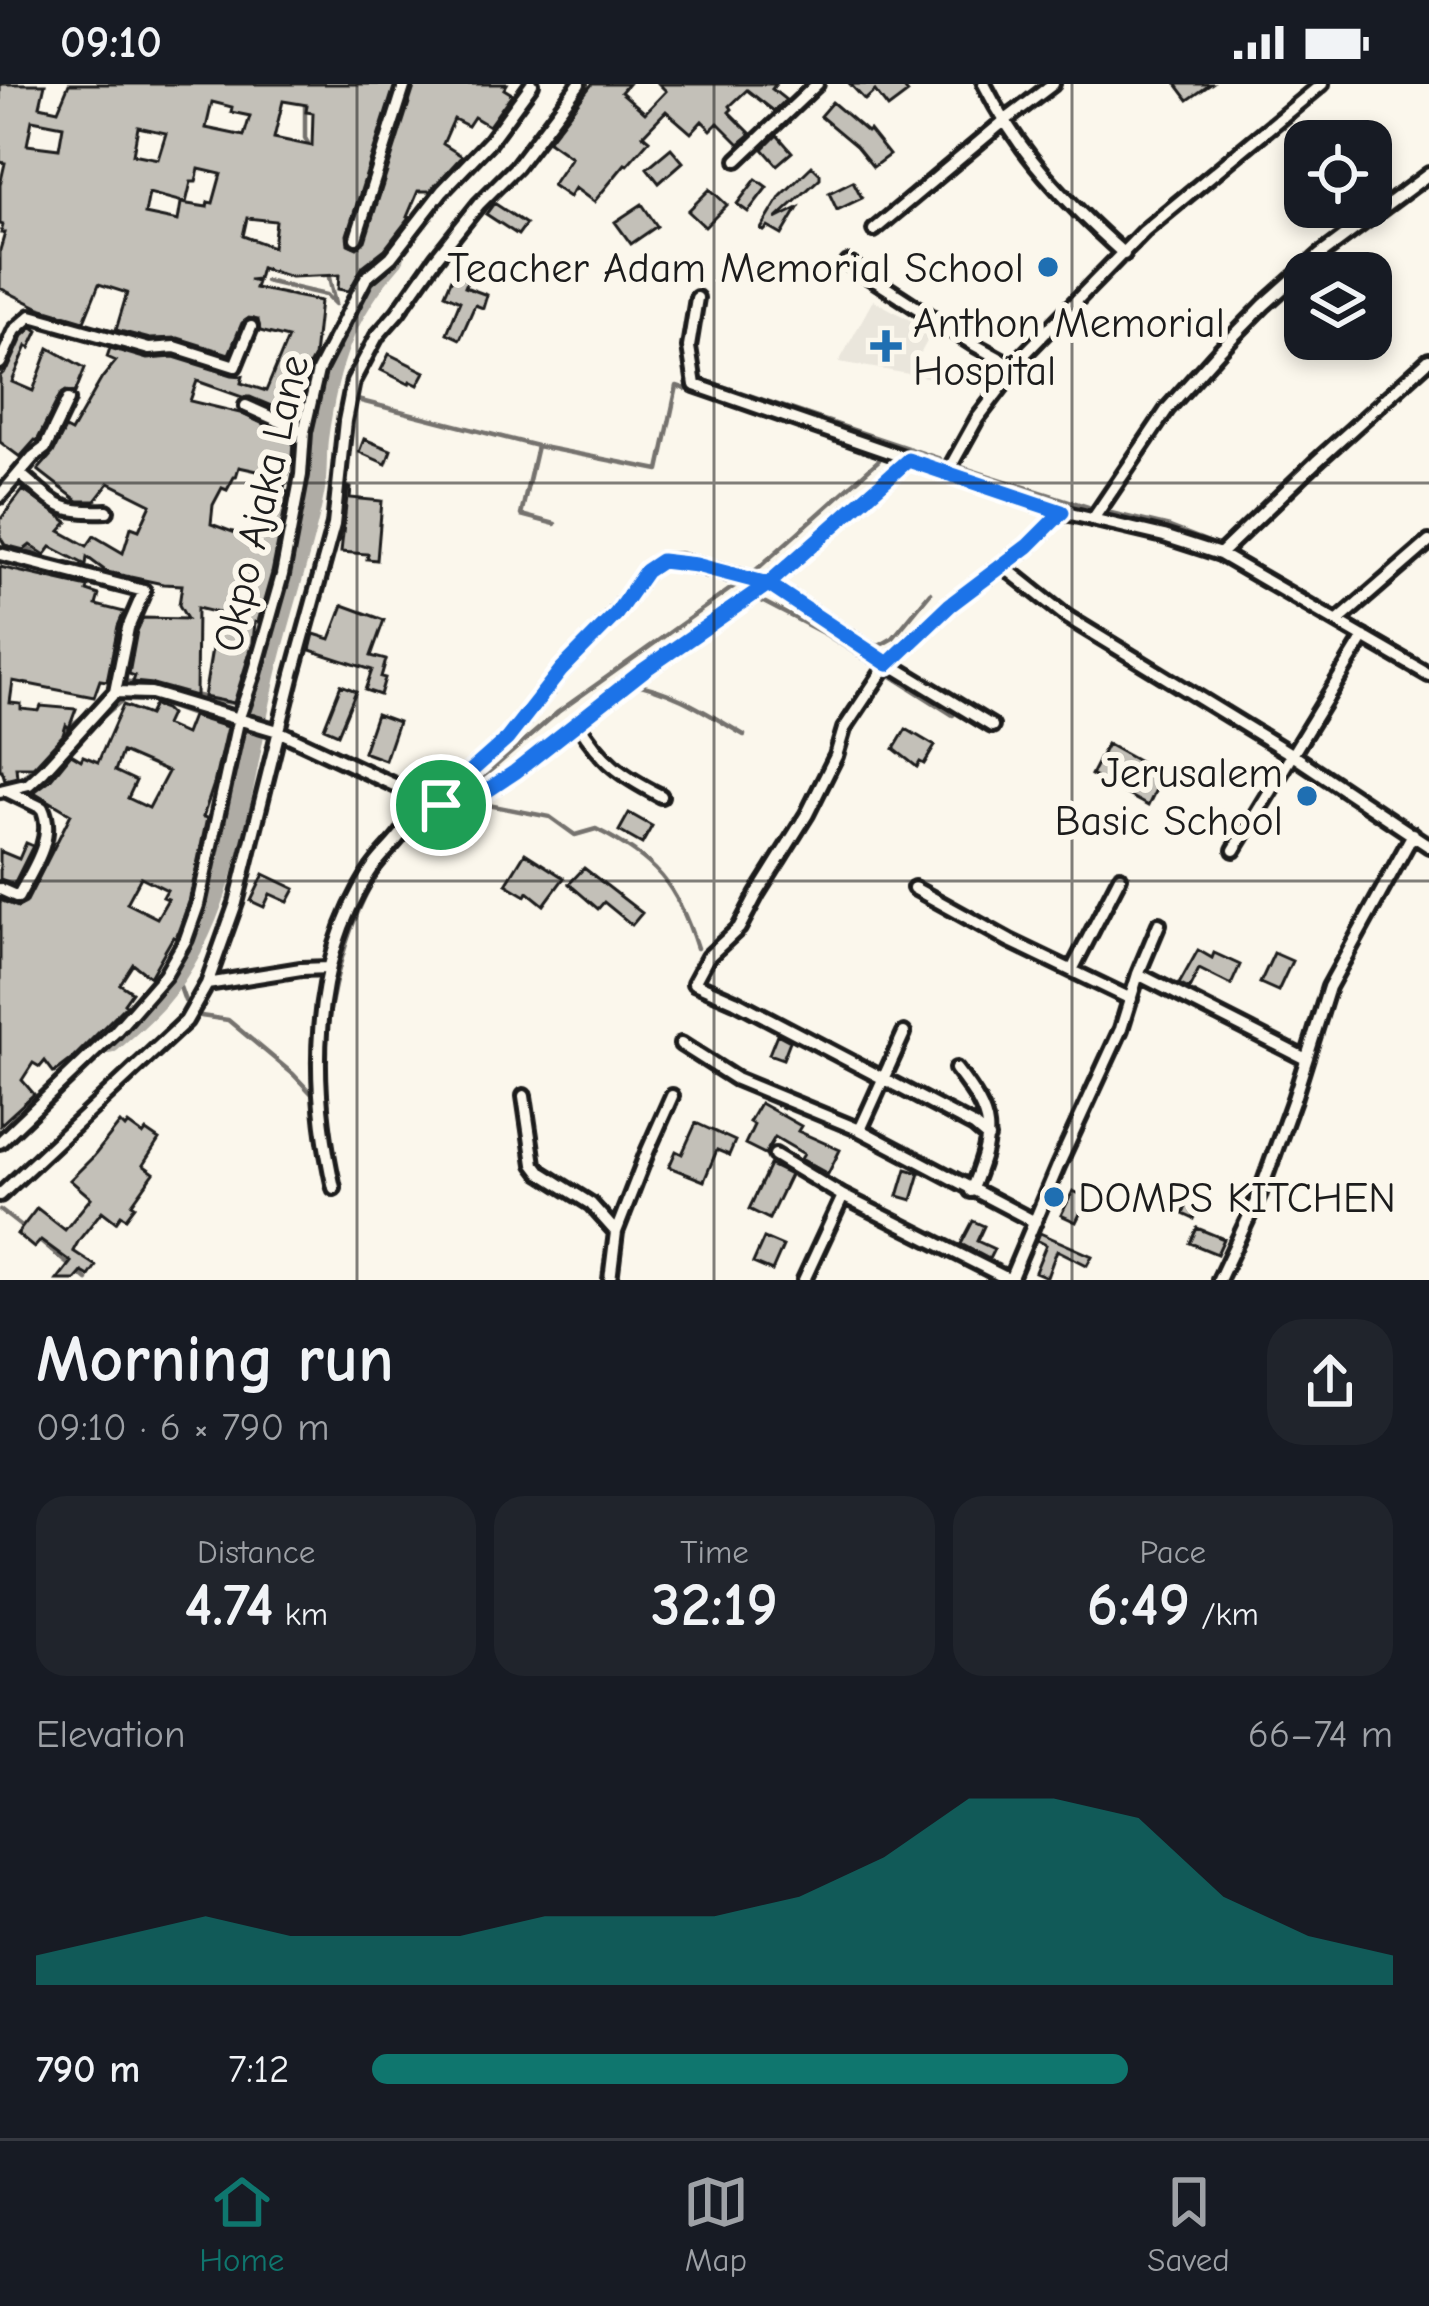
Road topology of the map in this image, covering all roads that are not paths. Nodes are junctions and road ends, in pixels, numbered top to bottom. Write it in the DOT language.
graph roads {
  1 [pos="405,84"];
  2 [pos="532,84"];
  3 [pos="580,84"];
  4 [pos="817,84"];
  5 [pos="984,84"];
  6 [pos="1053,84"];
  7 [pos="1322,84"];
  8 [pos="1003,122"];
  9 [pos="737,160"];
  10 [pos="1429,174"];
  11 [pos="874,230"];
  12 [pos="356,238"];
  13 [pos="1124,254"];
  14 [pos="848,263"];
  15 [pos="697,298"];
  16 [pos="251,327"];
  17 [pos="1,359"];
  18 [pos="1429,360"];
  19 [pos="1013,366"];
  20 [pos="68,400"];
  21 [pos="246,406"];
  22 [pos="304,432"];
  23 [pos="908,460"];
  24 [pos="947,473"];
  25 [pos="20,475"];
  26 [pos="0,496"];
  27 [pos="107,511"];
  28 [pos="1062,512"];
  29 [pos="1093,519"];
  30 [pos="1429,542"];
  31 [pos="0,554"];
  32 [pos="1220,554"];
  33 [pos="1004,566"];
  34 [pos="768,584"];
  35 [pos="1338,621"];
  36 [pos="1364,637"];
  37 [pos="888,664"];
  38 [pos="1429,675"];
  39 [pos="115,692"];
  40 [pos="239,717"];
  41 [pos="578,722"];
  42 [pos="992,726"];
  43 [pos="278,730"];
  44 [pos="1291,754"];
  45 [pos="3,790"];
  46 [pos="662,796"];
  47 [pos="423,798"];
  48 [pos="441,805"];
  49 [pos="1413,835"];
  50 [pos="1429,847"];
  51 [pos="1234,850"];
  52 [pos="1120,877"];
  53 [pos="914,888"];
  54 [pos="0,889"];
  55 [pos="1159,924"];
  56 [pos="329,968"];
  57 [pos="1072,970"];
  58 [pos="1138,974"];
  59 [pos="207,984"];
  60 [pos="1131,999"];
  61 [pos="904,1033"];
  62 [pos="681,1044"];
  63 [pos="1306,1059"];
  64 [pos="956,1070"];
  65 [pos="883,1079"];
  66 [pos="524,1096"];
  67 [pos="672,1096"];
  68 [pos="860,1130"];
  69 [pos="988,1138"];
  70 [pos="0,1142"];
  71 [pos="775,1155"];
  72 [pos="334,1188"];
  73 [pos="971,1191"];
  74 [pos="0,1195"];
  75 [pos="843,1196"];
  76 [pos="1035,1222"];
  77 [pos="616,1232"];
  78 [pos="610,1280"];
  79 [pos="804,1280"];
  80 [pos="1010,1280"];
  81 [pos="1219,1280"];
  1 -- 12 [label="street"];
  2 -- 22 [label="street, Okpo Ajaka Lane"];
  3 -- 43 [label="street"];
  4 -- 9 [label="street"];
  5 -- 8 [label="street"];
  6 -- 8 [label="street"];
  7 -- 13 [label="street"];
  8 -- 11 [label="street"];
  8 -- 13 [label="street"];
  10 -- 29 [label="street"];
  13 -- 19 [label="street"];
  14 -- 19 [label="street"];
  15 -- 23 [label="street"];
  16 -- 17 [label="street"];
  18 -- 32 [label="street"];
  19 -- 24 [label="street"];
  20 -- 25 [label="street"];
  21 -- 22 [label="street"];
  22 -- 40 [label="street, Okpo Ajaka Lane"];
  23 -- 24 [label="street"];
  23 -- 34 [label="street"];
  24 -- 28 [label="street"];
  25 -- 26 [label="street"];
  25 -- 27 [label="street"];
  28 -- 29 [label="street"];
  28 -- 33 [label="street"];
  29 -- 32 [label="street"];
  30 -- 35 [label="street"];
  31 -- 39 [label="street"];
  32 -- 35 [label="street"];
  33 -- 37 [label="street"];
  33 -- 44 [label="street"];
  34 -- 37 [label="street"];
  34 -- 41 [label="street"];
  34 -- 48 [label="street"];
  35 -- 36 [label="street"];
  36 -- 38 [label="street"];
  36 -- 44 [label="street"];
  37 -- 42 [label="street"];
  37 -- 65 [label="street"];
  39 -- 40 [label="street"];
  39 -- 45 [label="street"];
  40 -- 43 [label="street"];
  40 -- 70 [label="street, Okpo Ajaka Lane"];
  41 -- 46 [label="street"];
  41 -- 48 [label="street"];
  43 -- 47 [label="street"];
  43 -- 59 [label="street"];
  44 -- 49 [label="street"];
  44 -- 51 [label="street"];
  45 -- 54 [label="street"];
  47 -- 48 [label="street"];
  47 -- 56 [label="street"];
  49 -- 50 [label="street"];
  49 -- 63 [label="street"];
  52 -- 57 [label="street"];
  53 -- 57 [label="street"];
  55 -- 58 [label="street"];
  56 -- 59 [label="street"];
  56 -- 72 [label="street"];
  57 -- 60 [label="street"];
  58 -- 60 [label="street"];
  58 -- 63 [label="street"];
  59 -- 74 [label="street"];
  60 -- 76 [label="street"];
  61 -- 65 [label="street"];
  62 -- 68 [label="street"];
  63 -- 81 [label="street"];
  64 -- 69 [label="street"];
  65 -- 68 [label="street"];
  65 -- 69 [label="street"];
  66 -- 77 [label="street"];
  67 -- 77 [label="street"];
  68 -- 73 [label="street"];
  69 -- 73 [label="street"];
  71 -- 75 [label="street"];
  73 -- 76 [label="street"];
  75 -- 79 [label="street"];
  75 -- 80 [label="street"];
  76 -- 80 [label="street"];
  77 -- 78 [label="street"];
}
